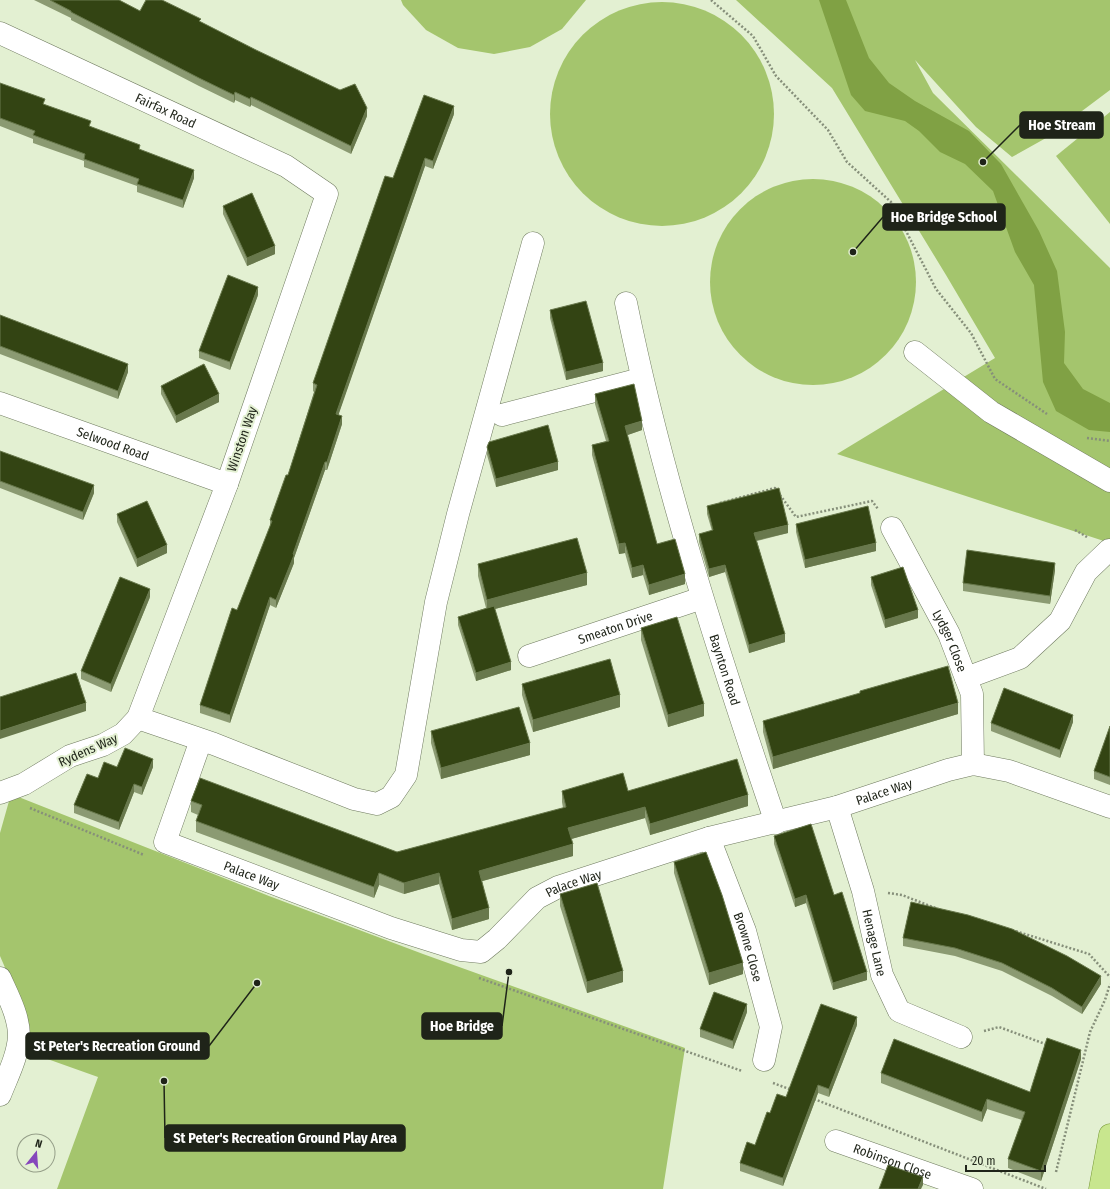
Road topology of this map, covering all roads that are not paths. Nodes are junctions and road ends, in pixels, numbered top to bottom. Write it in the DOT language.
graph roads {
  1 [pos="0,33"];
  2 [pos="327,194"];
  3 [pos="533,243"];
  4 [pos="626,303"];
  5 [pos="915,352"];
  6 [pos="641,379"];
  7 [pos="0,403"];
  8 [pos="502,415"];
  9 [pos="1110,482"];
  10 [pos="227,484"];
  11 [pos="892,528"];
  12 [pos="1109,550"];
  13 [pos="702,598"];
  14 [pos="529,656"];
  15 [pos="966,678"];
  16 [pos="152,683"];
  17 [pos="138,718"];
  18 [pos="201,740"];
  19 [pos="973,764"];
  20 [pos="0,793"];
  21 [pos="837,807"];
  22 [pos="1110,807"];
  23 [pos="776,823"];
  24 [pos="709,838"];
  25 [pos="0,978"];
  26 [pos="961,1037"];
  27 [pos="765,1070"];
  28 [pos="0,1095"];
  29 [pos="1110,1135"];
  30 [pos="836,1141"];
  31 [pos="972,1189"];
  32 [pos="1100,1189"];
  1 -- 2 [label="street, Fairfax Road"];
  2 -- 10 [label="street, Winston Way"];
  3 -- 18 [label="street"];
  4 -- 6 [label="street, Baynton Road"];
  5 -- 9 [label="street"];
  6 -- 8 [label="street"];
  6 -- 13 [label="street, Baynton Road"];
  7 -- 10 [label="street, Selwood Road"];
  10 -- 16 [label="street, Winston Way"];
  11 -- 15 [label="street, Lydger Close"];
  12 -- 15 [label="street"];
  13 -- 14 [label="street, Smeaton Drive"];
  13 -- 23 [label="street, Baynton Road"];
  15 -- 19 [label="street, Lydger Close"];
  16 -- 17 [label="street, Rydens Way"];
  17 -- 18 [label="street"];
  17 -- 20 [label="street, Rydens Way"];
  18 -- 24 [label="street, Palace Way"];
  19 -- 21 [label="street, Palace Way"];
  19 -- 22 [label="street, Palace Way"];
  21 -- 23 [label="street, Palace Way"];
  21 -- 26 [label="street, Henage Lane"];
  23 -- 24 [label="street, Palace Way"];
  24 -- 27 [label="street, Browne Close"];
  25 -- 28 [label="street"];
  29 -- 32 [label="main road"];
  30 -- 31 [label="street, Robinson Close"];
}
